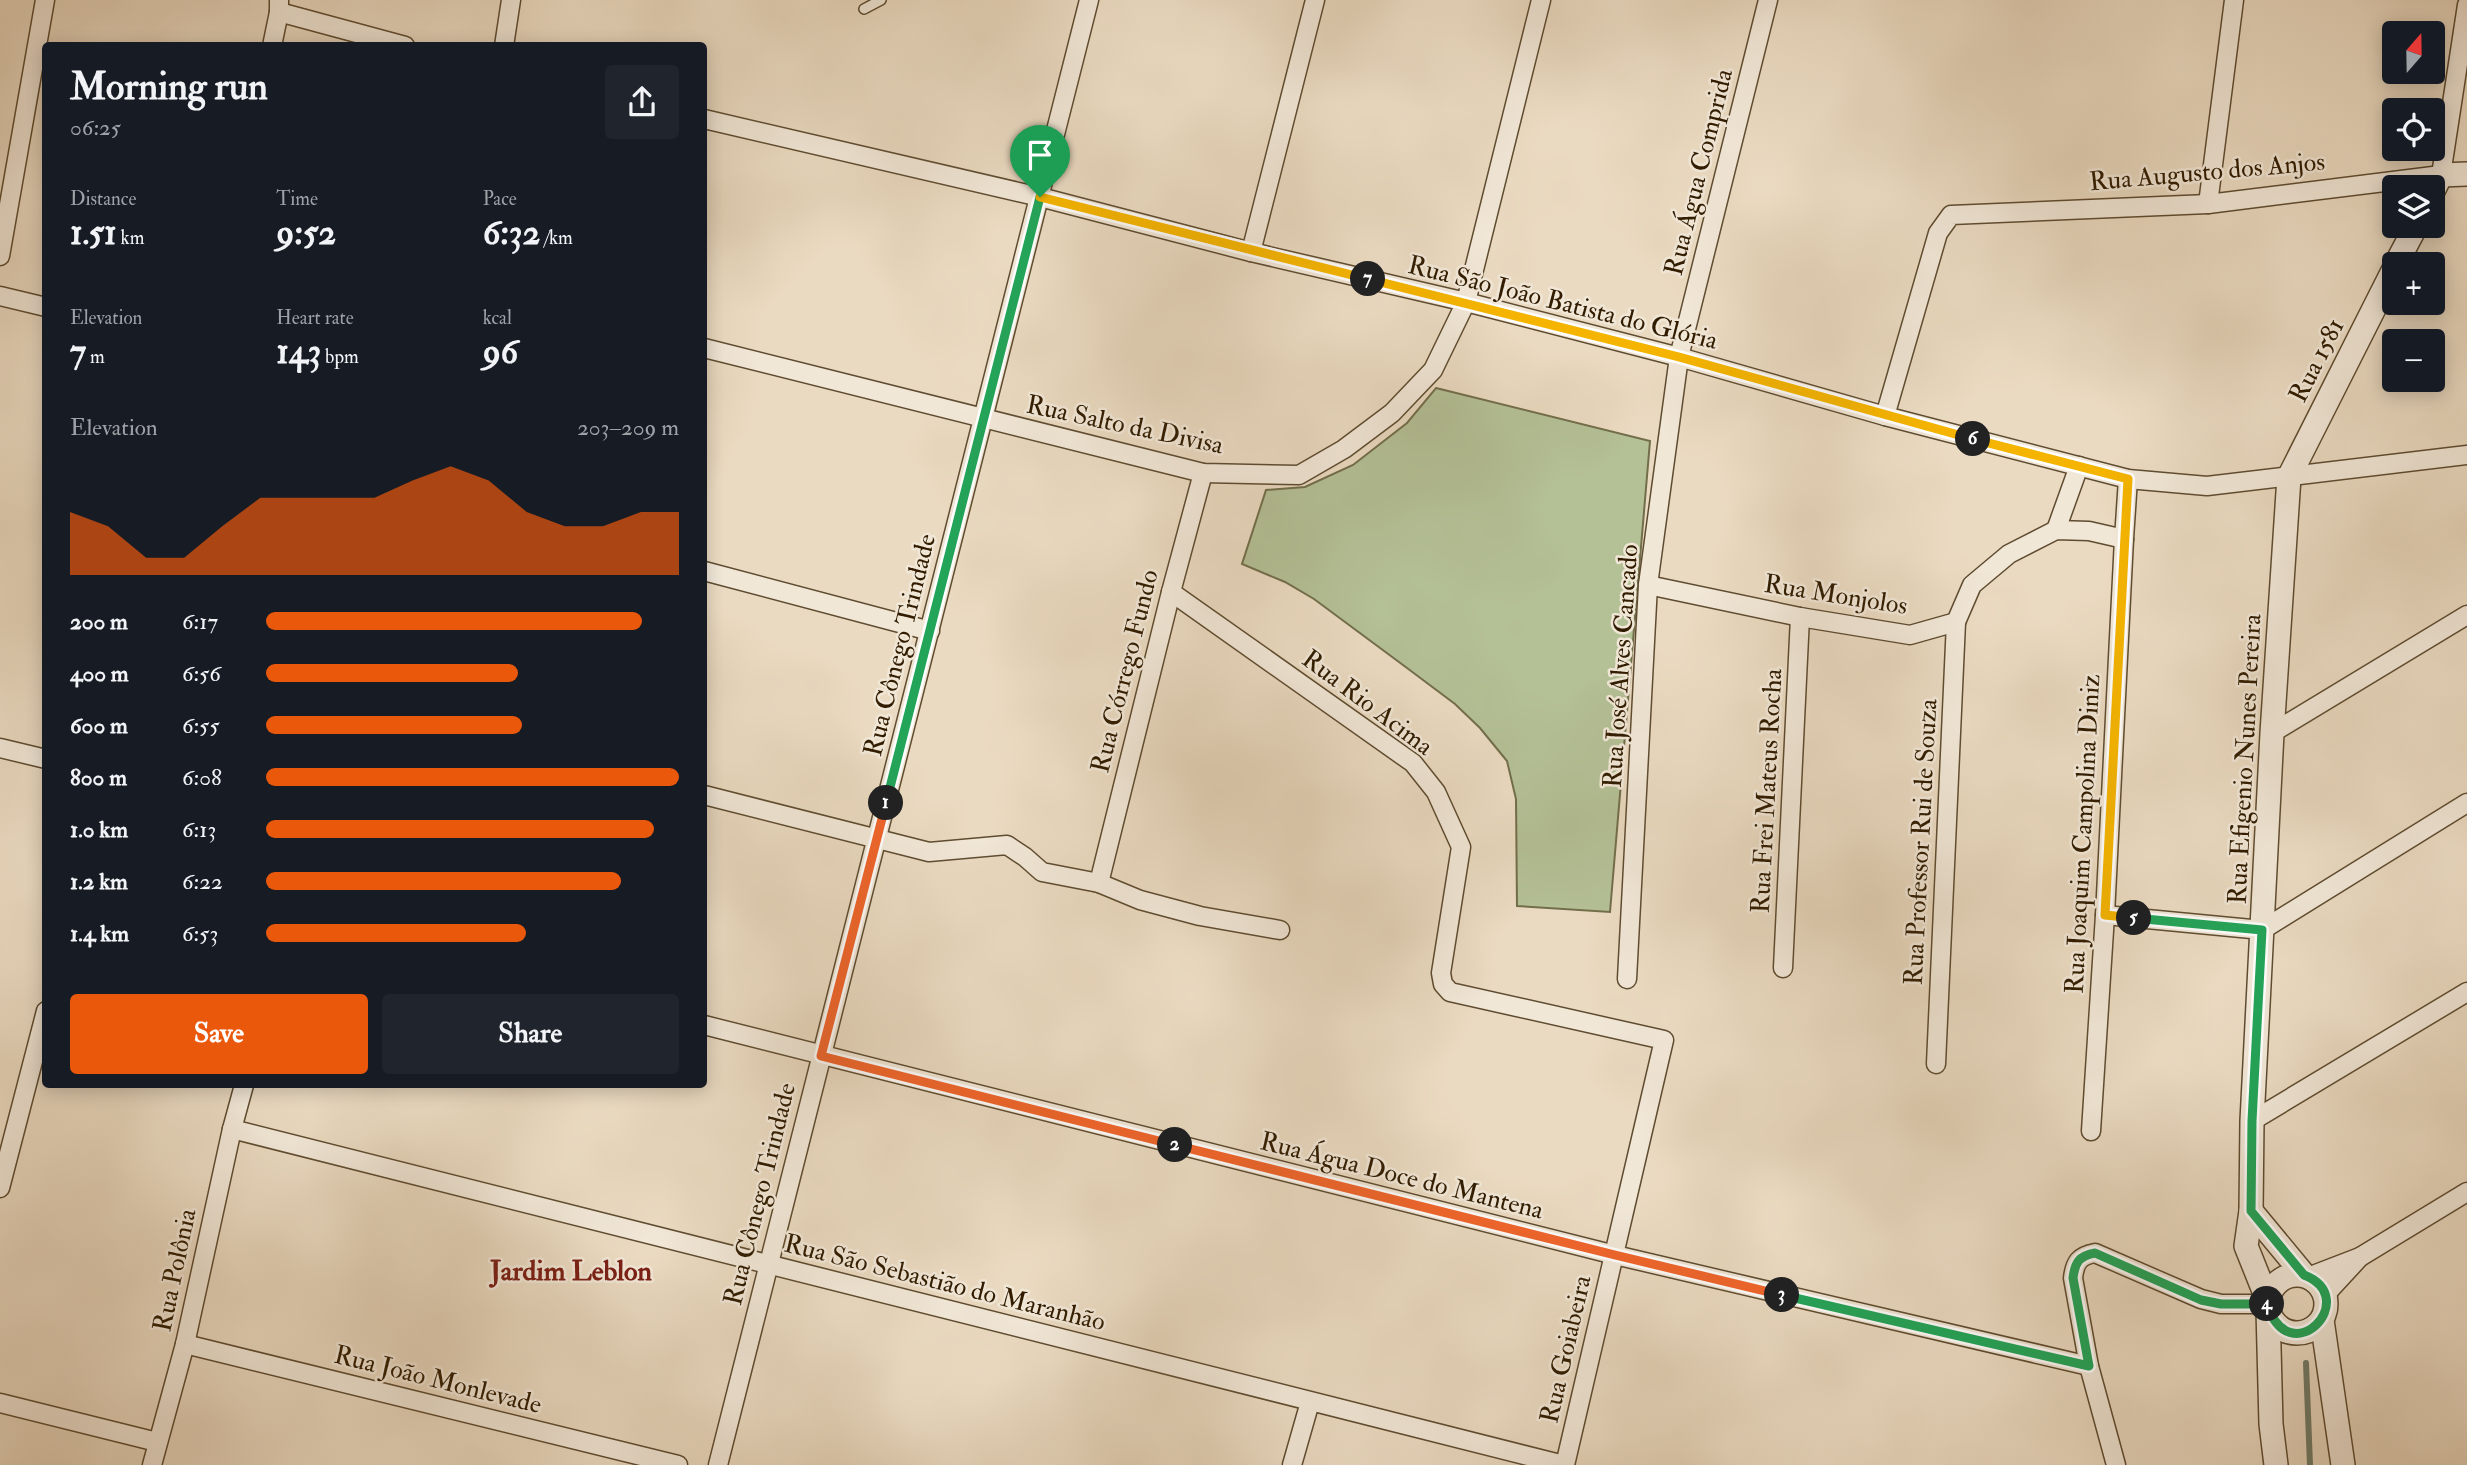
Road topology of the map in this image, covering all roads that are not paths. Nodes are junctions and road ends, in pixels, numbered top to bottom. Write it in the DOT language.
graph roads {
  1 [pos="45,0"];
  2 [pos="511,0"];
  3 [pos="881,0"];
  4 [pos="1088,0"];
  5 [pos="1315,0"];
  6 [pos="1541,0"];
  7 [pos="1768,0"];
  8 [pos="2234,0"];
  9 [pos="2467,5"];
  10 [pos="279,6"];
  11 [pos="864,9"];
  12 [pos="273,42"];
  13 [pos="392,42"];
  14 [pos="505,42"];
  15 [pos="707,120"];
  16 [pos="2467,174"];
  17 [pos="2439,175"];
  18 [pos="2445,181"];
  19 [pos="2382,189"];
  20 [pos="1040,197"];
  21 [pos="2208,204"];
  22 [pos="1251,252"];
  23 [pos="0,257"];
  24 [pos="2382,293"];
  25 [pos="0,296"];
  26 [pos="1466,302"];
  27 [pos="42,306"];
  28 [pos="707,349"];
  29 [pos="1679,357"];
  30 [pos="1885,416"];
  31 [pos="984,419"];
  32 [pos="2467,455"];
  33 [pos="2079,466"];
  34 [pos="1203,472"];
  35 [pos="2289,477"];
  36 [pos="2128,479"];
  37 [pos="2056,530"];
  38 [pos="2124,539"];
  39 [pos="707,572"];
  40 [pos="1648,585"];
  41 [pos="1171,592"];
  42 [pos="2467,615"];
  43 [pos="1800,617"];
  44 [pos="1956,622"];
  45 [pos="930,631"];
  46 [pos="2272,733"];
  47 [pos="0,748"];
  48 [pos="42,758"];
  49 [pos="707,796"];
  50 [pos="2467,803"];
  51 [pos="877,840"];
  52 [pos="1098,883"];
  53 [pos="2105,915"];
  54 [pos="1280,930"];
  55 [pos="2262,930"];
  56 [pos="1783,968"];
  57 [pos="1627,979"];
  58 [pos="2467,992"];
  59 [pos="42,1026"];
  60 [pos="707,1026"];
  61 [pos="1664,1040"];
  62 [pos="821,1056"];
  63 [pos="1936,1064"];
  64 [pos="243,1088"];
  65 [pos="2252,1121"];
  66 [pos="232,1129"];
  67 [pos="2091,1131"];
  68 [pos="0,1188"];
  69 [pos="2467,1192"];
  70 [pos="2251,1211"];
  71 [pos="1615,1255"];
  72 [pos="2360,1258"];
  73 [pos="769,1263"];
  74 [pos="2306,1276"];
  75 [pos="2325,1295"];
  76 [pos="2268,1304"];
  77 [pos="2322,1320"];
  78 [pos="185,1344"];
  79 [pos="2089,1366"];
  80 [pos="1310,1402"];
  81 [pos="0,1403"];
  82 [pos="157,1442"];
  83 [pos="152,1465"];
  84 [pos="678,1465"];
  85 [pos="718,1465"];
  86 [pos="1292,1465"];
  87 [pos="1565,1465"];
  88 [pos="2116,1465"];
  89 [pos="2276,1465"];
  90 [pos="2343,1465"];
  1 -- 23 [label="street"];
  2 -- 14 [label="street"];
  3 -- 11 [label="lane"];
  4 -- 20 [label="street, Rua Cônego Trindade"];
  5 -- 22 [label="street"];
  6 -- 26 [label="street, Rua Salto da Divisa"];
  7 -- 29 [label="street, Rua Água Comprida"];
  8 -- 21 [label="street"];
  9 -- 17 [label="street"];
  10 -- 12 [label="street"];
  10 -- 13 [label="street"];
  15 -- 20 [label="street, Rua São João Batista do Glória"];
  16 -- 18 [label="street, Rua Augusto dos Anjos"];
  19 -- 21 [label="street, Rua Augusto dos Anjos"];
  20 -- 22 [label="street, Rua São João Batista do Glória"];
  20 -- 31 [label="street, Rua Cônego Trindade"];
  21 -- 30 [label="street, Rua Augusto dos Anjos"];
  22 -- 26 [label="street, Rua São João Batista do Glória"];
  24 -- 35 [label="street, Rua 1581"];
  25 -- 27 [label="street"];
  26 -- 29 [label="street, Rua São João Batista do Glória"];
  26 -- 34 [label="street, Rua Salto da Divisa"];
  28 -- 31 [label="street, Rua Salto da Divisa"];
  29 -- 30 [label="street, Rua São João Batista do Glória"];
  29 -- 40 [label="street, Rua José Alves Cancado"];
  30 -- 33 [label="street, Rua São João Batista do Glória"];
  31 -- 34 [label="street, Rua Salto da Divisa"];
  31 -- 45 [label="street, Rua Cônego Trindade"];
  32 -- 35 [label="street, Rua São João Batista do Glória"];
  33 -- 36 [label="street, Rua São João Batista do Glória"];
  33 -- 37 [label="street"];
  34 -- 41 [label="street, Rua Córrego Fundo"];
  35 -- 36 [label="street, Rua São João Batista do Glória"];
  35 -- 46 [label="street, Rua Efigenio Nunes Pereira"];
  36 -- 38 [label="street"];
  37 -- 38 [label="street"];
  37 -- 44 [label="street"];
  38 -- 53 [label="street, Rua Joaquim Campolina Diniz"];
  39 -- 45 [label="street"];
  40 -- 43 [label="street, Rua Monjolos"];
  40 -- 57 [label="street, Rua José Alves Cancado"];
  41 -- 52 [label="street, Rua Córrego Fundo"];
  41 -- 61 [label="street, Rua Rio Acima"];
  42 -- 46 [label="street"];
  43 -- 44 [label="street, Rua Monjolos"];
  43 -- 56 [label="street, Rua Frei Mateus Rocha"];
  44 -- 63 [label="street, Rua Professor Rui de Souza"];
  45 -- 51 [label="street, Rua Cônego Trindade"];
  46 -- 55 [label="street, Rua Efigenio Nunes Pereira"];
  47 -- 48 [label="street"];
  49 -- 51 [label="street"];
  50 -- 55 [label="street"];
  51 -- 52 [label="street"];
  51 -- 62 [label="street, Rua Cônego Trindade"];
  52 -- 54 [label="street"];
  53 -- 55 [label="street"];
  53 -- 67 [label="street, Rua Joaquim Campolina Diniz"];
  55 -- 65 [label="street, Rua Efigenio Nunes Pereira"];
  58 -- 65 [label="street"];
  59 -- 68 [label="street"];
  60 -- 62 [label="street, Rua Água Doce do Mantena"];
  61 -- 71 [label="street, Rua Goiabeira"];
  62 -- 71 [label="street, Rua Água Doce do Mantena"];
  62 -- 73 [label="street, Rua Cônego Trindade"];
  64 -- 66 [label="street, Rua Polônia"];
  65 -- 70 [label="street, Rua Efigenio Nunes Pereira"];
  66 -- 73 [label="street, Rua São Sebastião do Maranhão"];
  66 -- 78 [label="street, Rua Polônia"];
  69 -- 72 [label="street"];
  70 -- 74 [label="street"];
  70 -- 76 [label="street, Rua Efigenio Nunes Pereira"];
  71 -- 79 [label="street, Rua Água Doce do Mantena"];
  71 -- 87 [label="street, Rua Goiabeira"];
  72 -- 74 [label="street"];
  72 -- 75 [label="street"];
  73 -- 80 [label="street, Rua São Sebastião do Maranhão"];
  73 -- 85 [label="street, Rua Cônego Trindade"];
  74 -- 75 [label="street"];
  74 -- 76 [label="street"];
  75 -- 77 [label="street"];
  76 -- 77 [label="street"];
  76 -- 79 [label="street"];
  76 -- 89 [label="street"];
  77 -- 90 [label="street"];
  78 -- 82 [label="street, Rua Polônia"];
  78 -- 84 [label="street, Rua João Monlevade"];
  79 -- 88 [label="street"];
  80 -- 86 [label="street"];
  80 -- 87 [label="street, Rua São Sebastião do Maranhão"];
  81 -- 82 [label="street"];
  82 -- 83 [label="street, Rua Polônia"];
}
